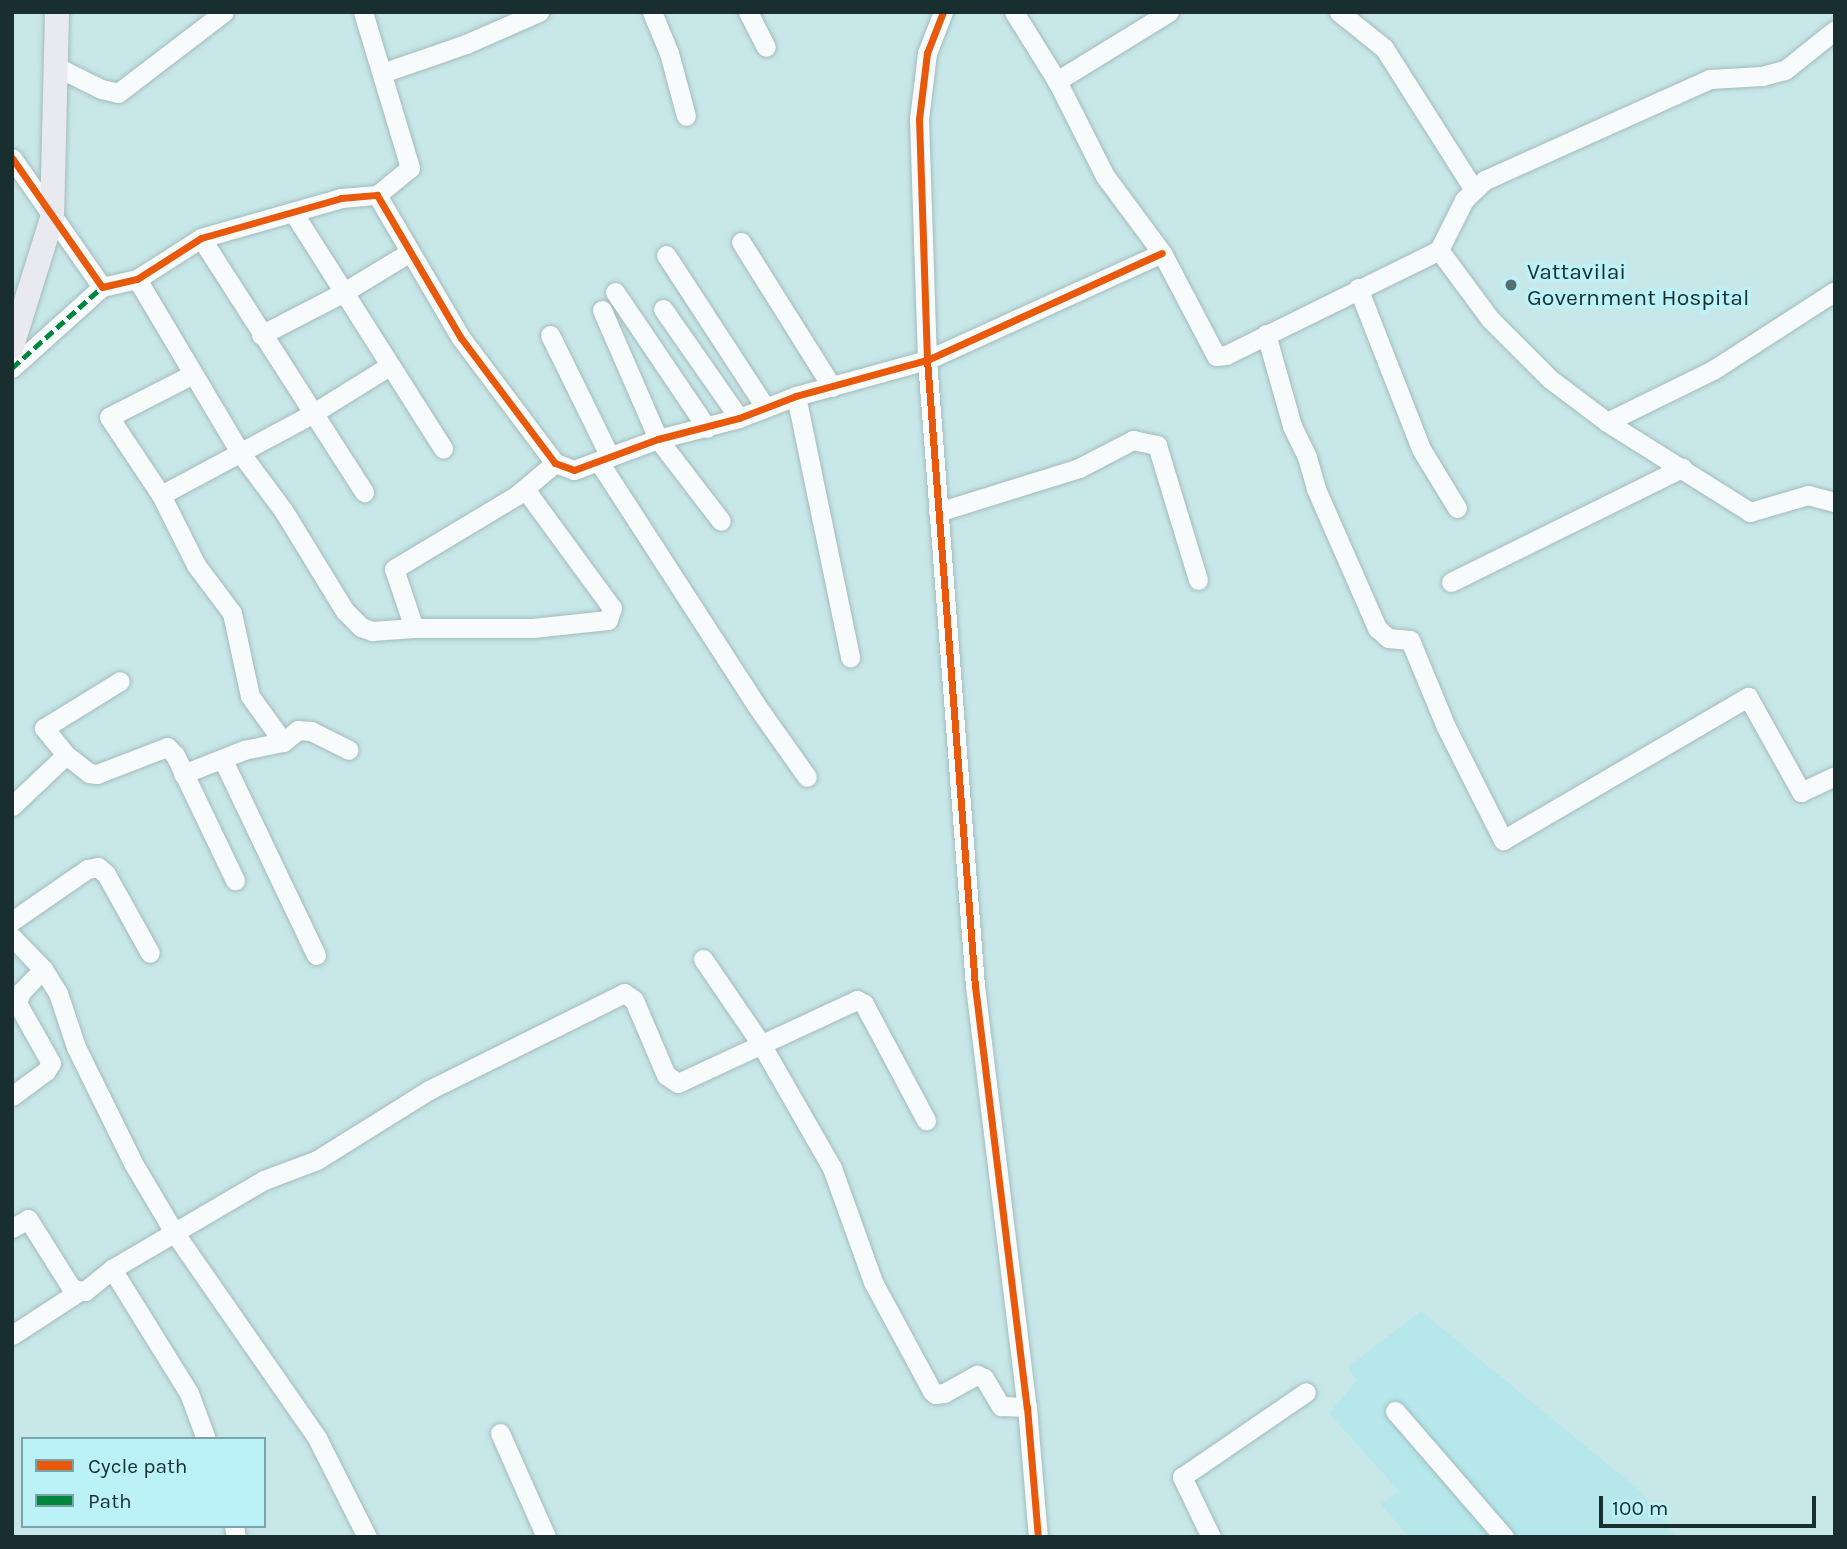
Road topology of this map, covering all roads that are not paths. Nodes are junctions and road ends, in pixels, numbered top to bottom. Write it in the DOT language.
graph roads {
  1 [pos="224,12"];
  2 [pos="363,12"];
  3 [pos="539,12"];
  4 [pos="652,12"];
  5 [pos="748,12"];
  6 [pos="943,12"];
  7 [pos="1014,12"];
  8 [pos="1170,12"];
  9 [pos="1339,12"];
  10 [pos="52,16"];
  11 [pos="1835,30"];
  12 [pos="766,47"];
  13 [pos="55,66"];
  14 [pos="382,73"];
  15 [pos="1057,81"];
  16 [pos="686,116"];
  17 [pos="12,158"];
  18 [pos="1473,188"];
  19 [pos="377,195"];
  20 [pos="293,212"];
  21 [pos="52,218"];
  22 [pos="201,238"];
  23 [pos="741,242"];
  24 [pos="1439,250"];
  25 [pos="410,252"];
  26 [pos="1162,253"];
  27 [pos="666,255"];
  28 [pos="137,279"];
  29 [pos="102,287"];
  30 [pos="1358,288"];
  31 [pos="1835,291"];
  32 [pos="344,292"];
  33 [pos="615,292"];
  34 [pos="663,309"];
  35 [pos="602,310"];
  36 [pos="1266,334"];
  37 [pos="261,335"];
  38 [pos="550,335"];
  39 [pos="12,346"];
  40 [pos="927,360"];
  41 [pos="389,366"];
  42 [pos="12,368"];
  43 [pos="193,374"];
  44 [pos="832,387"];
  45 [pos="796,396"];
  46 [pos="765,407"];
  47 [pos="312,414"];
  48 [pos="739,418"];
  49 [pos="1608,422"];
  50 [pos="707,428"];
  51 [pos="659,439"];
  52 [pos="443,448"];
  53 [pos="239,451"];
  54 [pos="604,459"];
  55 [pos="555,463"];
  56 [pos="1682,467"];
  57 [pos="525,489"];
  58 [pos="364,492"];
  59 [pos="162,495"];
  60 [pos="1835,502"];
  61 [pos="1457,508"];
  62 [pos="938,512"];
  63 [pos="721,522"];
  64 [pos="1198,580"];
  65 [pos="1451,582"];
  66 [pos="414,628"];
  67 [pos="850,657"];
  68 [pos="120,681"];
  69 [pos="283,743"];
  70 [pos="349,750"];
  71 [pos="66,755"];
  72 [pos="223,760"];
  73 [pos="183,775"];
  74 [pos="1835,776"];
  75 [pos="807,777"];
  76 [pos="15,796"];
  77 [pos="234,880"];
  78 [pos="12,921"];
  79 [pos="12,937"];
  80 [pos="150,953"];
  81 [pos="316,954"];
  82 [pos="703,958"];
  83 [pos="43,969"];
  84 [pos="761,1044"];
  85 [pos="12,1096"];
  86 [pos="926,1120"];
  87 [pos="12,1228"];
  88 [pos="174,1232"];
  89 [pos="112,1269"];
  90 [pos="78,1292"];
  91 [pos="12,1335"];
  92 [pos="1306,1392"];
  93 [pos="1027,1407"];
  94 [pos="1395,1411"];
  95 [pos="500,1433"];
  96 [pos="205,1437"];
  97 [pos="367,1537"];
  98 [pos="546,1537"];
  99 [pos="1038,1537"];
  100 [pos="1211,1537"];
  101 [pos="1504,1537"];
  1 -- 13 [label="street"];
  2 -- 14 [label="street"];
  3 -- 14 [label="street"];
  4 -- 16 [label="street"];
  5 -- 12 [label="street"];
  6 -- 40 [label="street"];
  7 -- 15 [label="street"];
  8 -- 15 [label="street"];
  9 -- 18 [label="street"];
  10 -- 13 [label="main road"];
  11 -- 18 [label="street"];
  13 -- 21 [label="main road"];
  14 -- 19 [label="street"];
  15 -- 26 [label="street"];
  17 -- 21 [label="street"];
  18 -- 24 [label="street"];
  19 -- 20 [label="street"];
  19 -- 25 [label="street"];
  20 -- 22 [label="street"];
  20 -- 32 [label="street"];
  21 -- 29 [label="street"];
  21 -- 39 [label="main road"];
  22 -- 28 [label="street"];
  22 -- 37 [label="street"];
  23 -- 44 [label="street"];
  24 -- 30 [label="street"];
  24 -- 49 [label="street"];
  25 -- 32 [label="street"];
  25 -- 55 [label="street"];
  26 -- 36 [label="street"];
  26 -- 40 [label="street"];
  27 -- 46 [label="street"];
  28 -- 29 [label="street"];
  28 -- 43 [label="street"];
  29 -- 42 [label="street"];
  30 -- 36 [label="street"];
  30 -- 61 [label="street"];
  31 -- 49 [label="street"];
  32 -- 37 [label="street"];
  32 -- 41 [label="street"];
  33 -- 50 [label="street"];
  34 -- 48 [label="street"];
  35 -- 51 [label="street"];
  36 -- 74 [label="street"];
  37 -- 47 [label="street"];
  38 -- 54 [label="street"];
  40 -- 44 [label="street"];
  40 -- 62 [label="street"];
  41 -- 47 [label="street"];
  41 -- 52 [label="street"];
  43 -- 53 [label="street"];
  43 -- 59 [label="street"];
  44 -- 45 [label="street"];
  45 -- 46 [label="street"];
  45 -- 67 [label="street"];
  46 -- 48 [label="street"];
  47 -- 53 [label="street"];
  47 -- 58 [label="street"];
  48 -- 50 [label="street"];
  49 -- 56 [label="street"];
  50 -- 51 [label="street"];
  51 -- 54 [label="street"];
  51 -- 63 [label="street"];
  53 -- 59 [label="street"];
  53 -- 66 [label="street"];
  54 -- 55 [label="street"];
  54 -- 75 [label="street"];
  55 -- 57 [label="street"];
  56 -- 60 [label="street"];
  56 -- 65 [label="street"];
  57 -- 66 [label="street"];
  57 -- 66 [label="street"];
  59 -- 69 [label="street"];
  62 -- 64 [label="street"];
  62 -- 93 [label="street"];
  68 -- 71 [label="street"];
  69 -- 70 [label="street"];
  69 -- 72 [label="street"];
  71 -- 73 [label="street"];
  71 -- 76 [label="street"];
  72 -- 73 [label="street"];
  72 -- 81 [label="street"];
  73 -- 77 [label="street"];
  78 -- 80 [label="street"];
  79 -- 83 [label="street"];
  82 -- 84 [label="street"];
  83 -- 85 [label="street"];
  83 -- 88 [label="street"];
  84 -- 86 [label="street"];
  84 -- 88 [label="street"];
  84 -- 93 [label="street"];
  87 -- 90 [label="street"];
  88 -- 89 [label="street"];
  88 -- 97 [label="street"];
  89 -- 90 [label="street"];
  89 -- 96 [label="street"];
  90 -- 91 [label="street"];
  92 -- 100 [label="street"];
  93 -- 99 [label="street"];
  94 -- 101 [label="street"];
  95 -- 98 [label="street"];
}
